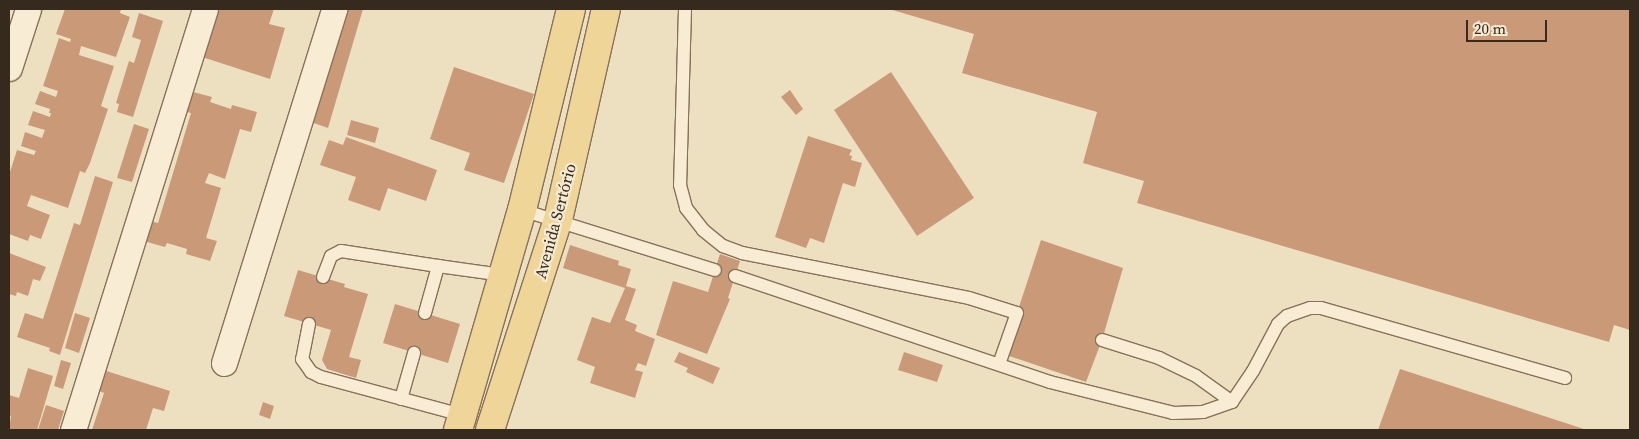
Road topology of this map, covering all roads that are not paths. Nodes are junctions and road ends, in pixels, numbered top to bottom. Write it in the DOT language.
graph roads {
  1 [pos="28,9"];
  2 [pos="204,9"];
  3 [pos="334,9"];
  4 [pos="571,9"];
  5 [pos="606,9"];
  6 [pos="685,9"];
  7 [pos="9,68"];
  8 [pos="522,210"];
  9 [pos="558,220"];
  10 [pos="438,266"];
  11 [pos="715,270"];
  12 [pos="503,275"];
  13 [pos="735,276"];
  14 [pos="323,277"];
  15 [pos="425,313"];
  16 [pos="309,324"];
  17 [pos="1102,340"];
  18 [pos="414,352"];
  19 [pos="224,363"];
  20 [pos="999,364"];
  21 [pos="1564,378"];
  22 [pos="401,399"];
  23 [pos="1232,402"];
  24 [pos="460,423"];
  25 [pos="73,430"];
  26 [pos="490,430"];
  1 -- 7 [label="street"];
  2 -- 25 [label="street"];
  3 -- 19 [label="street"];
  4 -- 8 [label="main road"];
  5 -- 9 [label="main road, Avenida Sertório"];
  6 -- 20 [label="lane"];
  8 -- 9 [label="lane"];
  8 -- 12 [label="main road"];
  9 -- 11 [label="lane"];
  9 -- 26 [label="main road, Avenida Sertório"];
  10 -- 12 [label="lane"];
  10 -- 14 [label="lane"];
  10 -- 15 [label="lane"];
  12 -- 24 [label="main road"];
  13 -- 20 [label="lane"];
  16 -- 22 [label="lane"];
  17 -- 23 [label="lane"];
  18 -- 22 [label="lane"];
  20 -- 23 [label="lane"];
  21 -- 23 [label="lane"];
  22 -- 24 [label="lane"];
}
